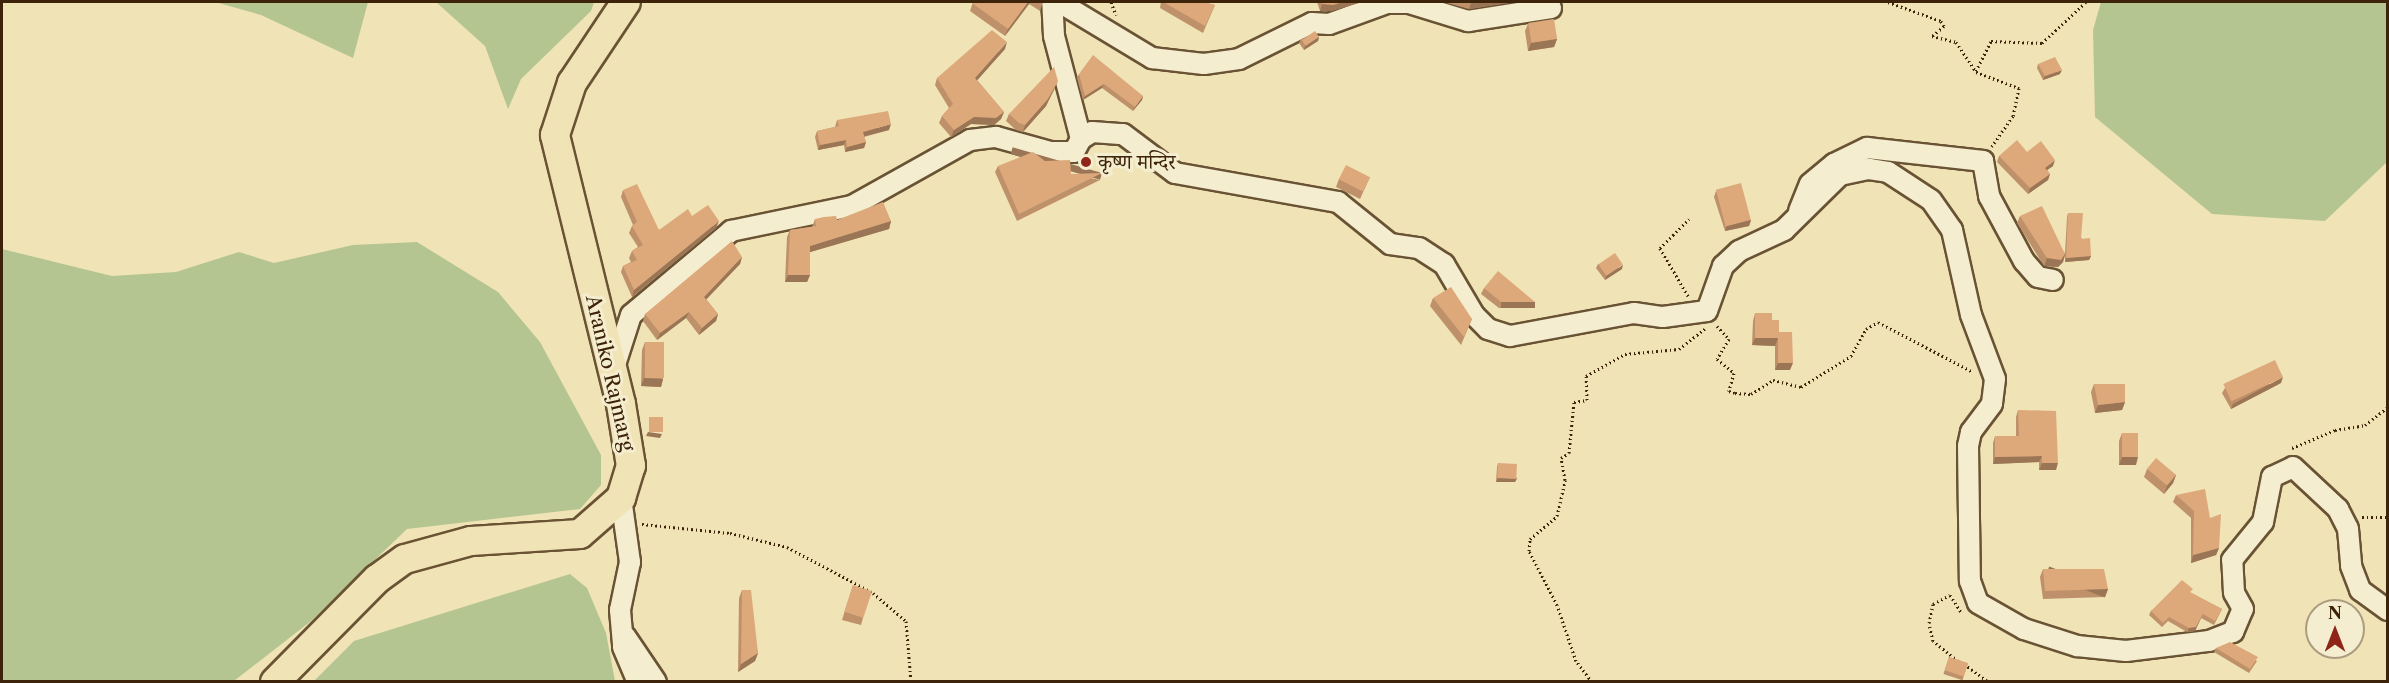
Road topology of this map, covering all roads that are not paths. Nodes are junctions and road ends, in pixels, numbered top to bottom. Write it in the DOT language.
graph roads {
  1 [pos="626,2"];
  2 [pos="1052,2"];
  3 [pos="1059,2"];
  4 [pos="1551,8"];
  5 [pos="1081,139"];
  6 [pos="1799,211"];
  7 [pos="2053,280"];
  8 [pos="612,374"];
  9 [pos="623,510"];
  10 [pos="2388,610"];
  11 [pos="621,632"];
  12 [pos="275,681"];
  13 [pos="638,681"];
  14 [pos="656,681"];
  1 -- 8 [label="highway, Araniko Rajmarg"];
  2 -- 5 [label="street"];
  3 -- 4 [label="street"];
  5 -- 6 [label="street"];
  5 -- 8 [label="street"];
  6 -- 7 [label="street"];
  6 -- 10 [label="street"];
  8 -- 9 [label="highway, Araniko Rajmarg"];
  9 -- 11 [label="street"];
  9 -- 12 [label="highway"];
  11 -- 13 [label="street"];
  11 -- 14 [label="street"];
}
